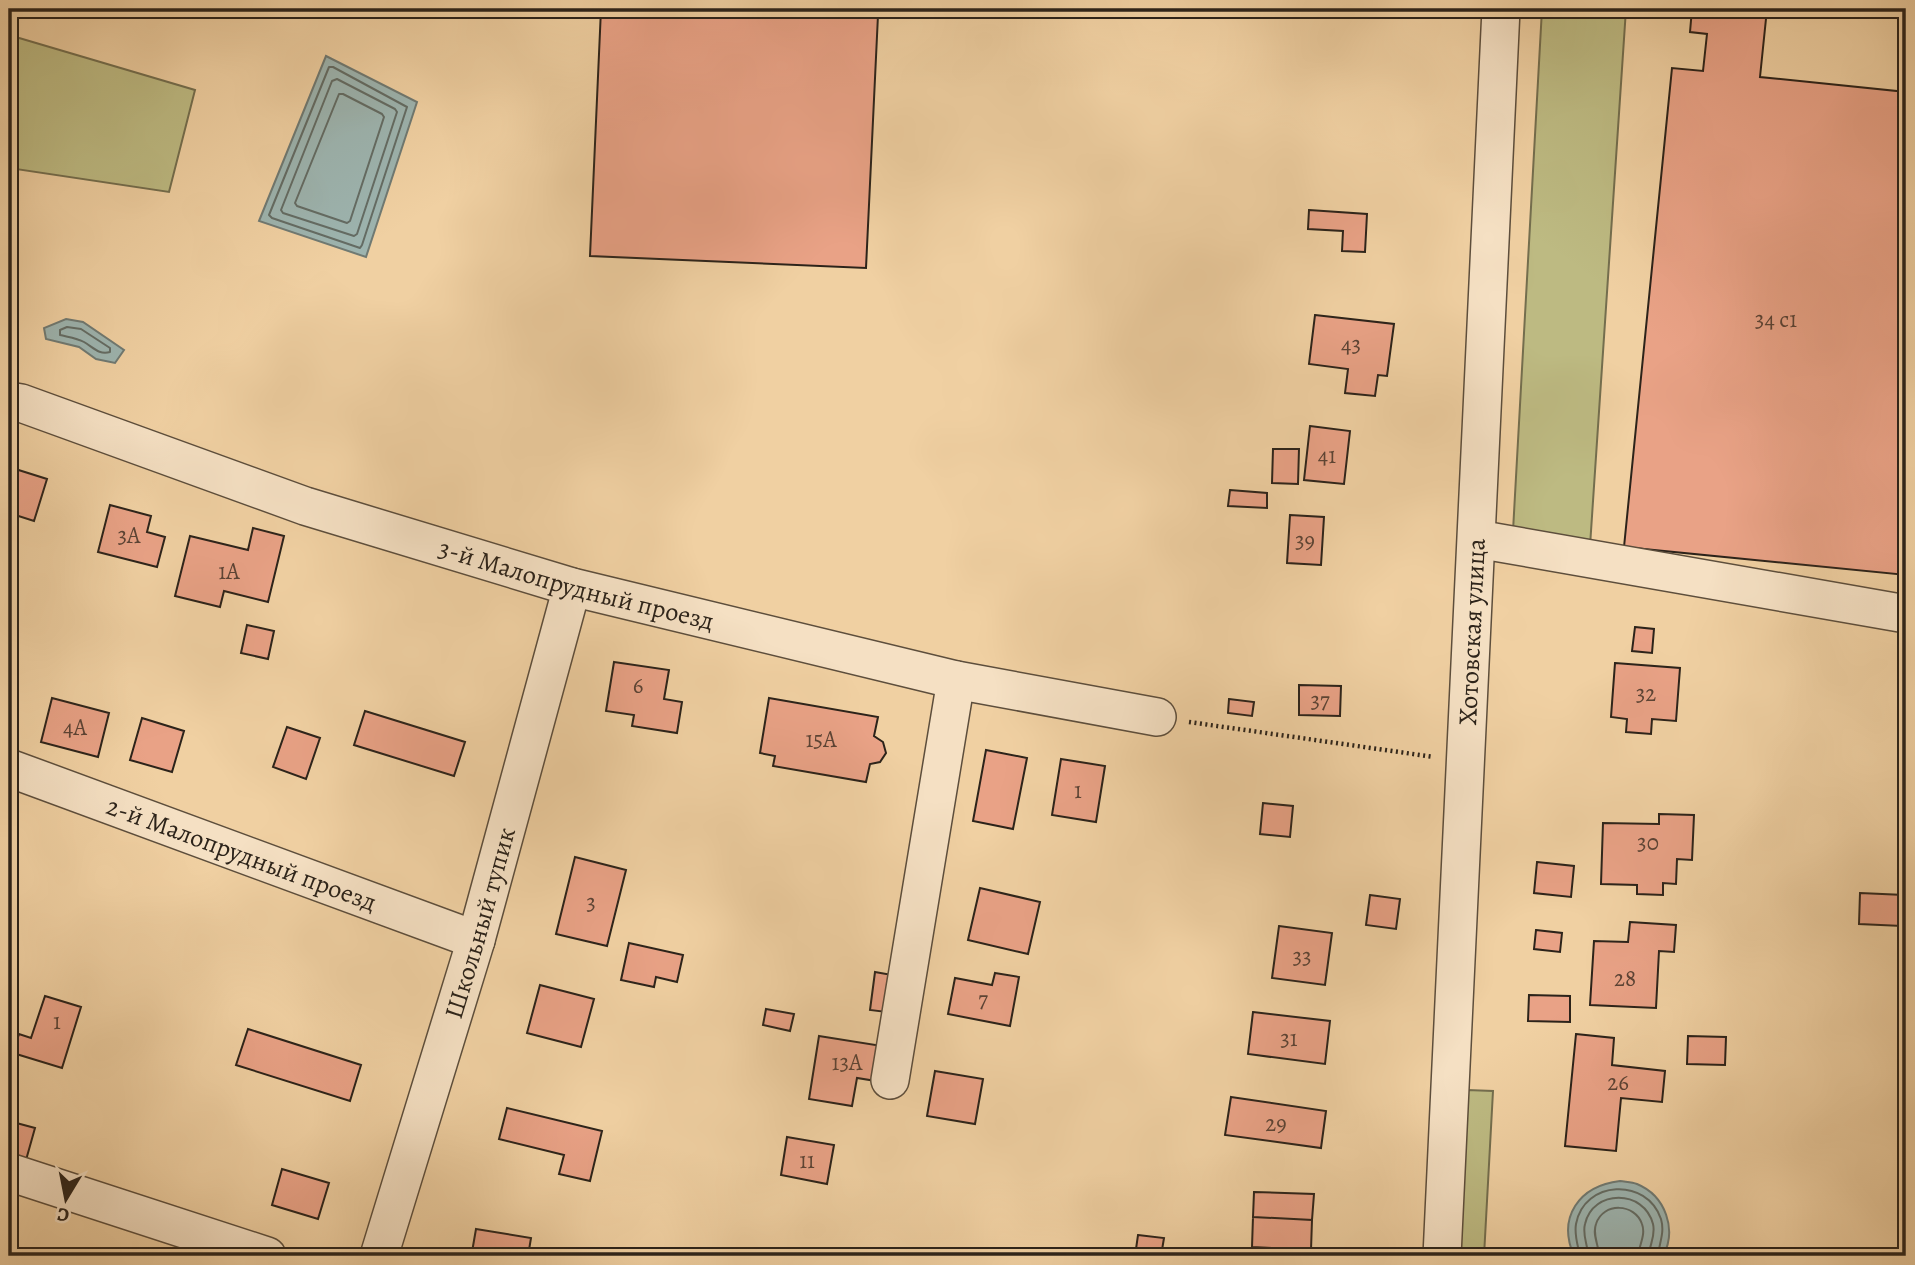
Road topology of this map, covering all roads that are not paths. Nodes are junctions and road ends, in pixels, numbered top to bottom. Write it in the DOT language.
graph roads {
  1 [pos="1501,9"];
  2 [pos="9,401"];
  3 [pos="1477,539"];
  4 [pos="572,587"];
  5 [pos="1906,614"];
  6 [pos="956,680"];
  7 [pos="1157,718"];
  8 [pos="9,768"];
  9 [pos="476,940"];
  10 [pos="890,1080"];
  11 [pos="9,1172"];
  12 [pos="267,1256"];
  13 [pos="379,1256"];
  14 [pos="1442,1256"];
  1 -- 3 [label="street, Хотовская улица"];
  2 -- 4 [label="street, 3-й Малопрудный проезд"];
  3 -- 5 [label="street"];
  3 -- 14 [label="street, Хотовская улица"];
  4 -- 6 [label="street, 3-й Малопрудный проезд"];
  4 -- 9 [label="street, Школьный тупик"];
  6 -- 7 [label="street, 3-й Малопрудный проезд"];
  6 -- 10 [label="street"];
  8 -- 9 [label="street, 2-й Малопрудный проезд"];
  9 -- 13 [label="street, Школьный тупик"];
  11 -- 12 [label="street"];
}
